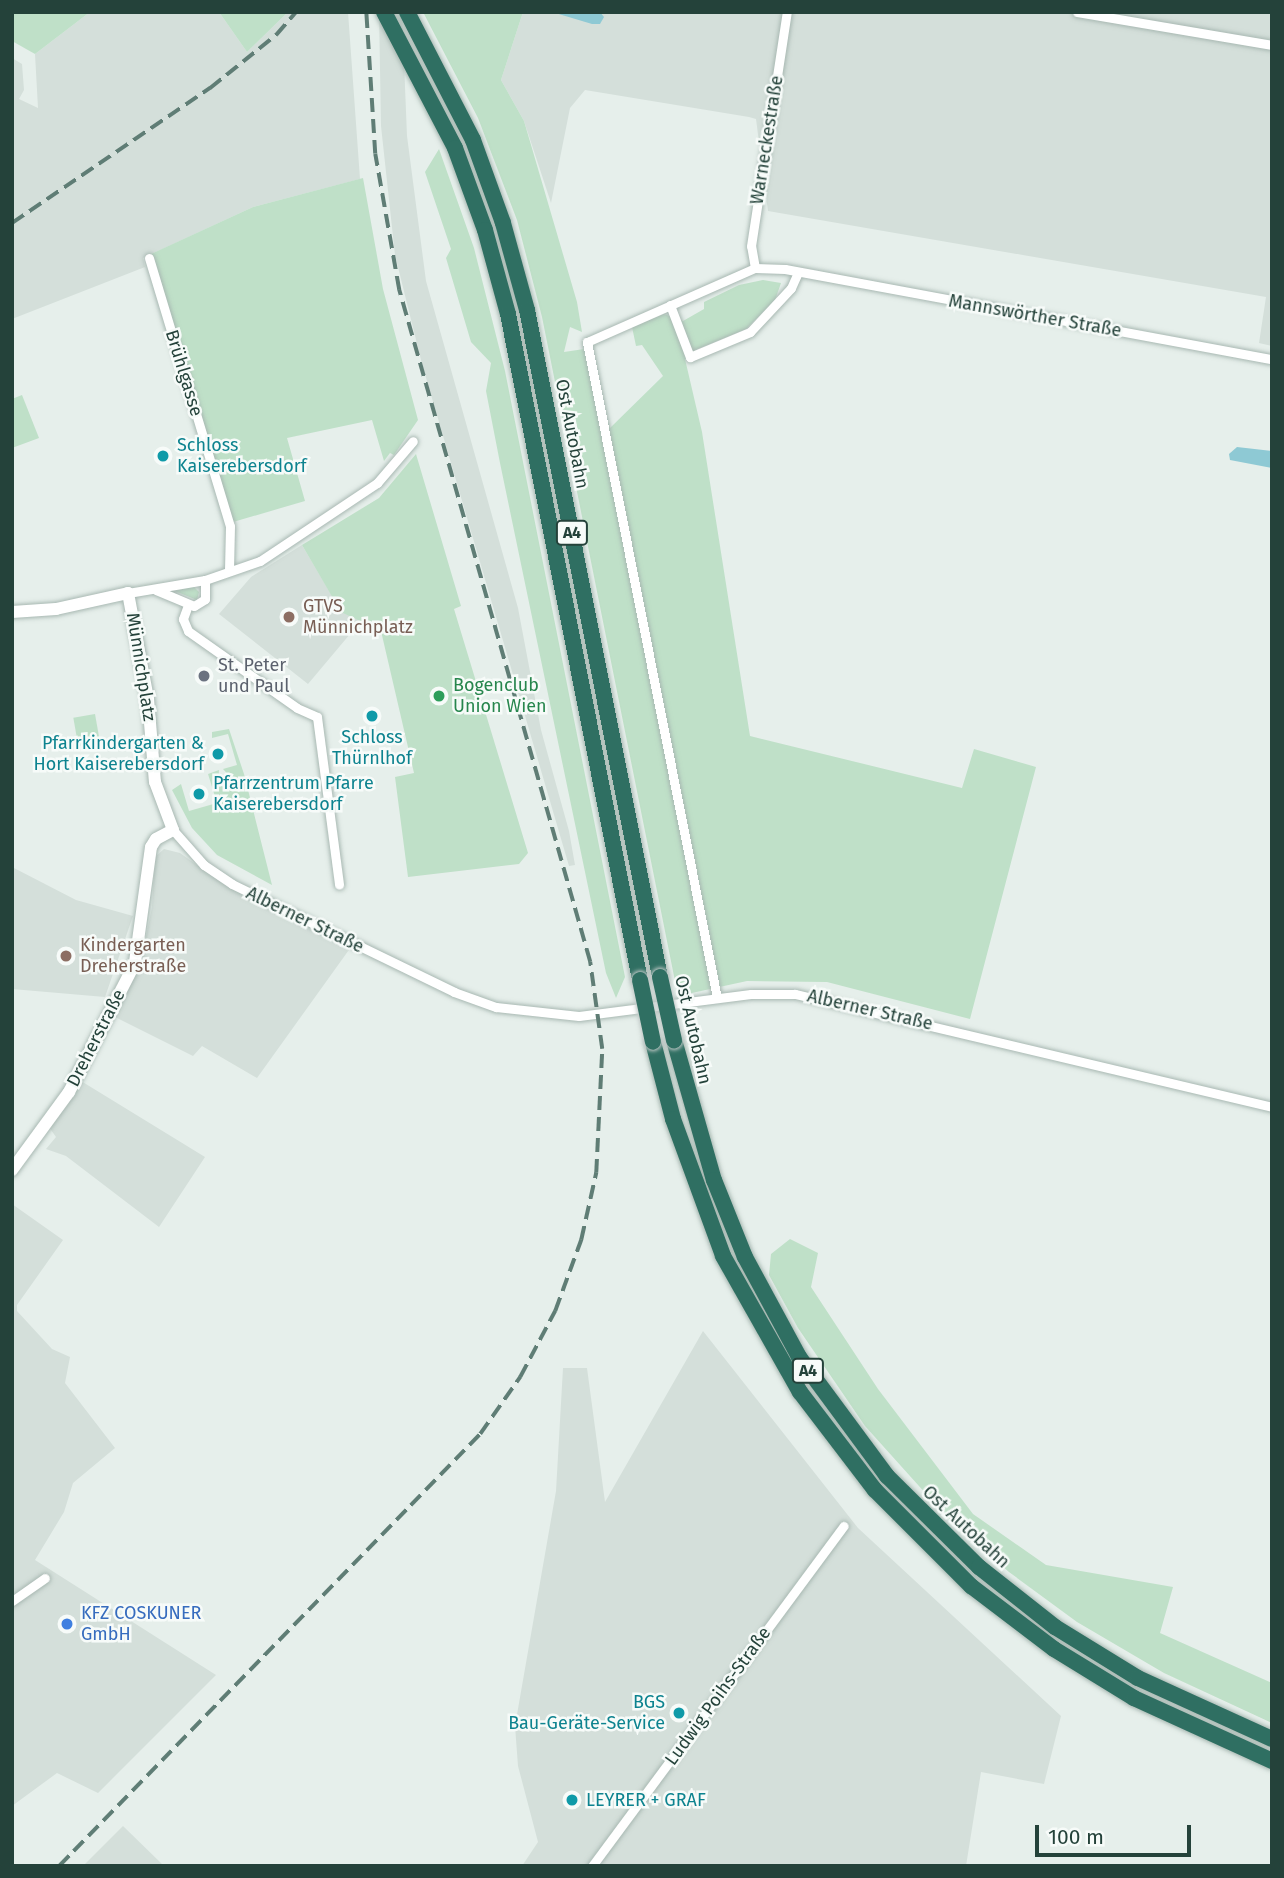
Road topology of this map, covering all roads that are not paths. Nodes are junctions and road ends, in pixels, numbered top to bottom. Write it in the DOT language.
graph roads {
  1 [pos="384,12"];
  2 [pos="407,12"];
  3 [pos="787,12"];
  4 [pos="1077,12"];
  5 [pos="1272,45"];
  6 [pos="149,258"];
  7 [pos="755,268"];
  8 [pos="798,272"];
  9 [pos="670,305"];
  10 [pos="1272,359"];
  11 [pos="413,441"];
  12 [pos="229,571"];
  13 [pos="205,580"];
  14 [pos="156,590"];
  15 [pos="128,593"];
  16 [pos="188,605"];
  17 [pos="12,612"];
  18 [pos="173,830"];
  19 [pos="339,885"];
  20 [pos="717,998"];
  21 [pos="1272,1107"];
  22 [pos="12,1170"];
  23 [pos="844,1526"];
  24 [pos="45,1578"];
  25 [pos="12,1601"];
  26 [pos="1272,1739"];
  27 [pos="1272,1761"];
  28 [pos="592,1866"];
  1 -- 27 [label="highway, A4, bridge"];
  2 -- 26 [label="highway, Ost Autobahn / A4, bridge"];
  3 -- 7 [label="street, Warneckestraße"];
  4 -- 5 [label="street"];
  6 -- 12 [label="street, Brühlgasse"];
  7 -- 8 [label="street, Mannswörther Straße"];
  7 -- 9 [label="street, Mannswörther Straße"];
  8 -- 9 [label="street"];
  8 -- 10 [label="street, Mannswörther Straße"];
  9 -- 20 [label="street, Mannswörther Straße"];
  11 -- 12 [label="street"];
  12 -- 13 [label="street"];
  13 -- 14 [label="street"];
  13 -- 16 [label="street"];
  14 -- 15 [label="street"];
  14 -- 16 [label="street, Münnichplatz"];
  15 -- 17 [label="street"];
  15 -- 18 [label="street, Münnichplatz"];
  16 -- 19 [label="street"];
  18 -- 20 [label="street, Alberner Straße"];
  18 -- 22 [label="street, Dreherstraße"];
  20 -- 21 [label="street, Alberner Straße"];
  23 -- 28 [label="street, Ludwig Poihs-Straße"];
  24 -- 25 [label="street"];
}
